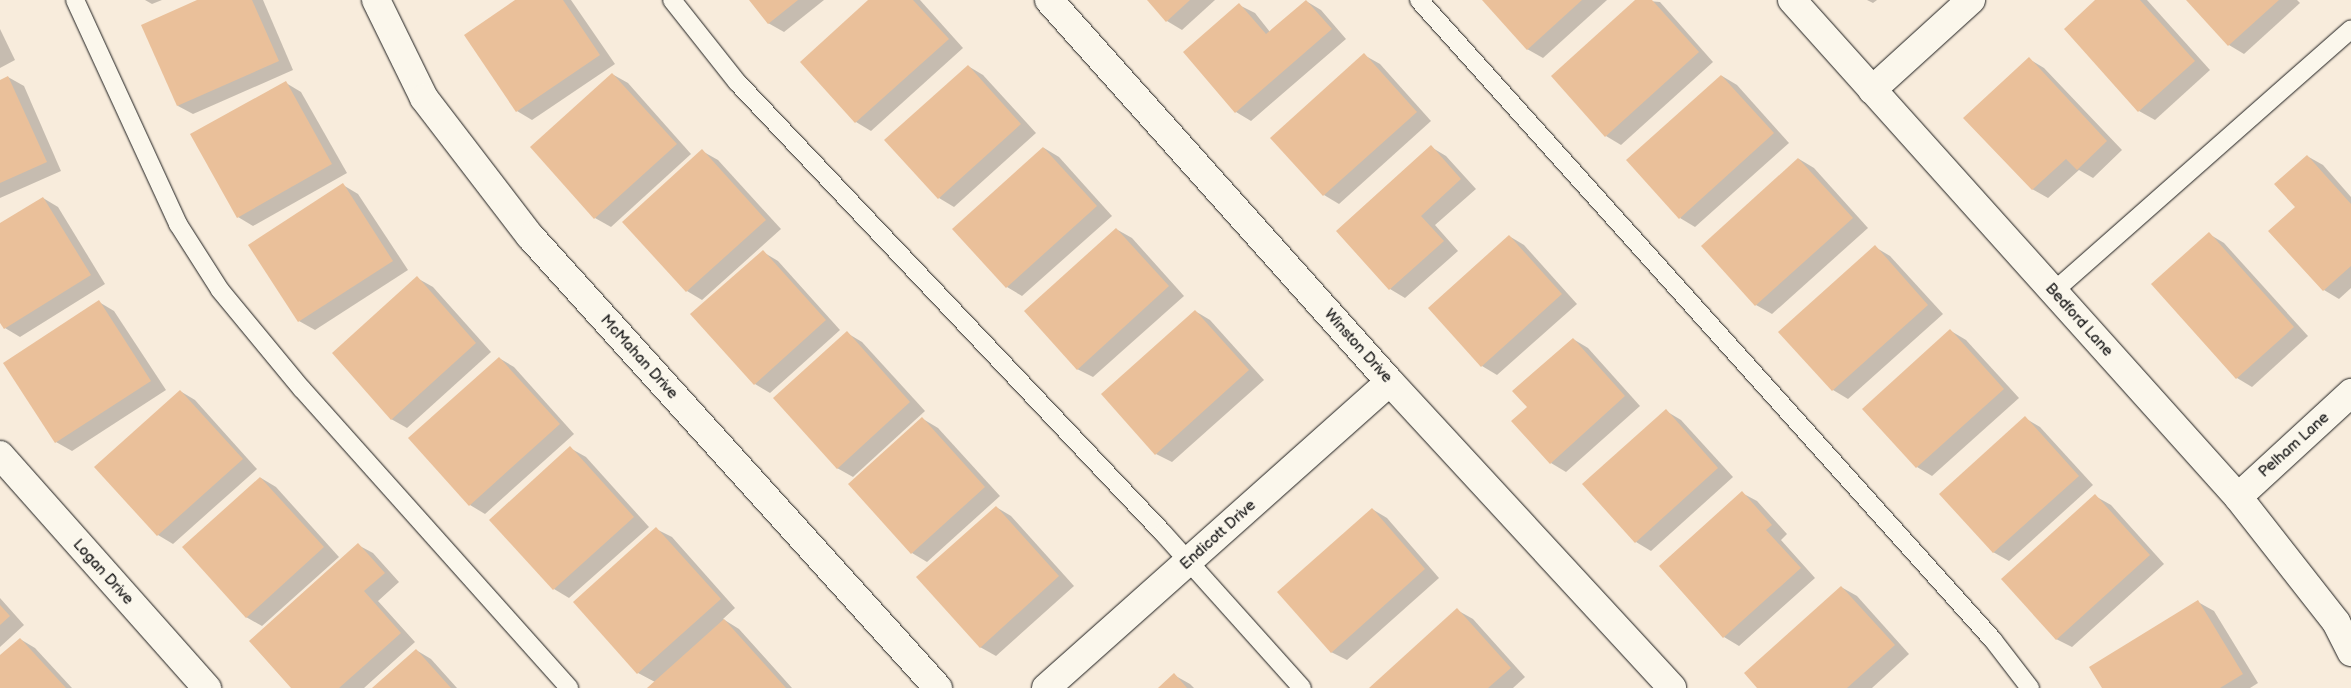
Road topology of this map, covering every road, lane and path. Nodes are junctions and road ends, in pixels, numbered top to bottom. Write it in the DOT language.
graph roads {
  1 [pos="75,0"];
  2 [pos="376,0"];
  3 [pos="672,0"];
  4 [pos="1049,0"];
  5 [pos="1419,0"];
  6 [pos="1792,0"];
  7 [pos="1971,0"];
  8 [pos="2351,29"];
  9 [pos="1872,90"];
  10 [pos="2053,292"];
  11 [pos="1390,382"];
  12 [pos="2351,393"];
  13 [pos="0,455"];
  14 [pos="2238,497"];
  15 [pos="1190,561"];
  16 [pos="2351,652"];
  17 [pos="207,688"];
  18 [pos="569,688"];
  19 [pos="938,688"];
  20 [pos="1046,688"];
  21 [pos="1302,688"];
  22 [pos="1672,688"];
  23 [pos="2030,688"];
  1 -- 18 [label="lane"];
  2 -- 19 [label="street, McMahan Drive"];
  3 -- 15 [label="lane"];
  4 -- 11 [label="street, Winston Drive"];
  5 -- 23 [label="lane"];
  6 -- 9 [label="street, Bedford Lane"];
  7 -- 9 [label="street"];
  8 -- 10 [label="lane"];
  9 -- 10 [label="street, Bedford Lane"];
  10 -- 14 [label="street, Bedford Lane"];
  11 -- 15 [label="street, Endicott Drive"];
  11 -- 22 [label="street, Winston Drive"];
  12 -- 14 [label="street, Pelham Lane"];
  13 -- 17 [label="street, Logan Drive"];
  14 -- 16 [label="street, Bedford Lane"];
  15 -- 20 [label="street, Endicott Drive"];
  15 -- 21 [label="lane"];
}
